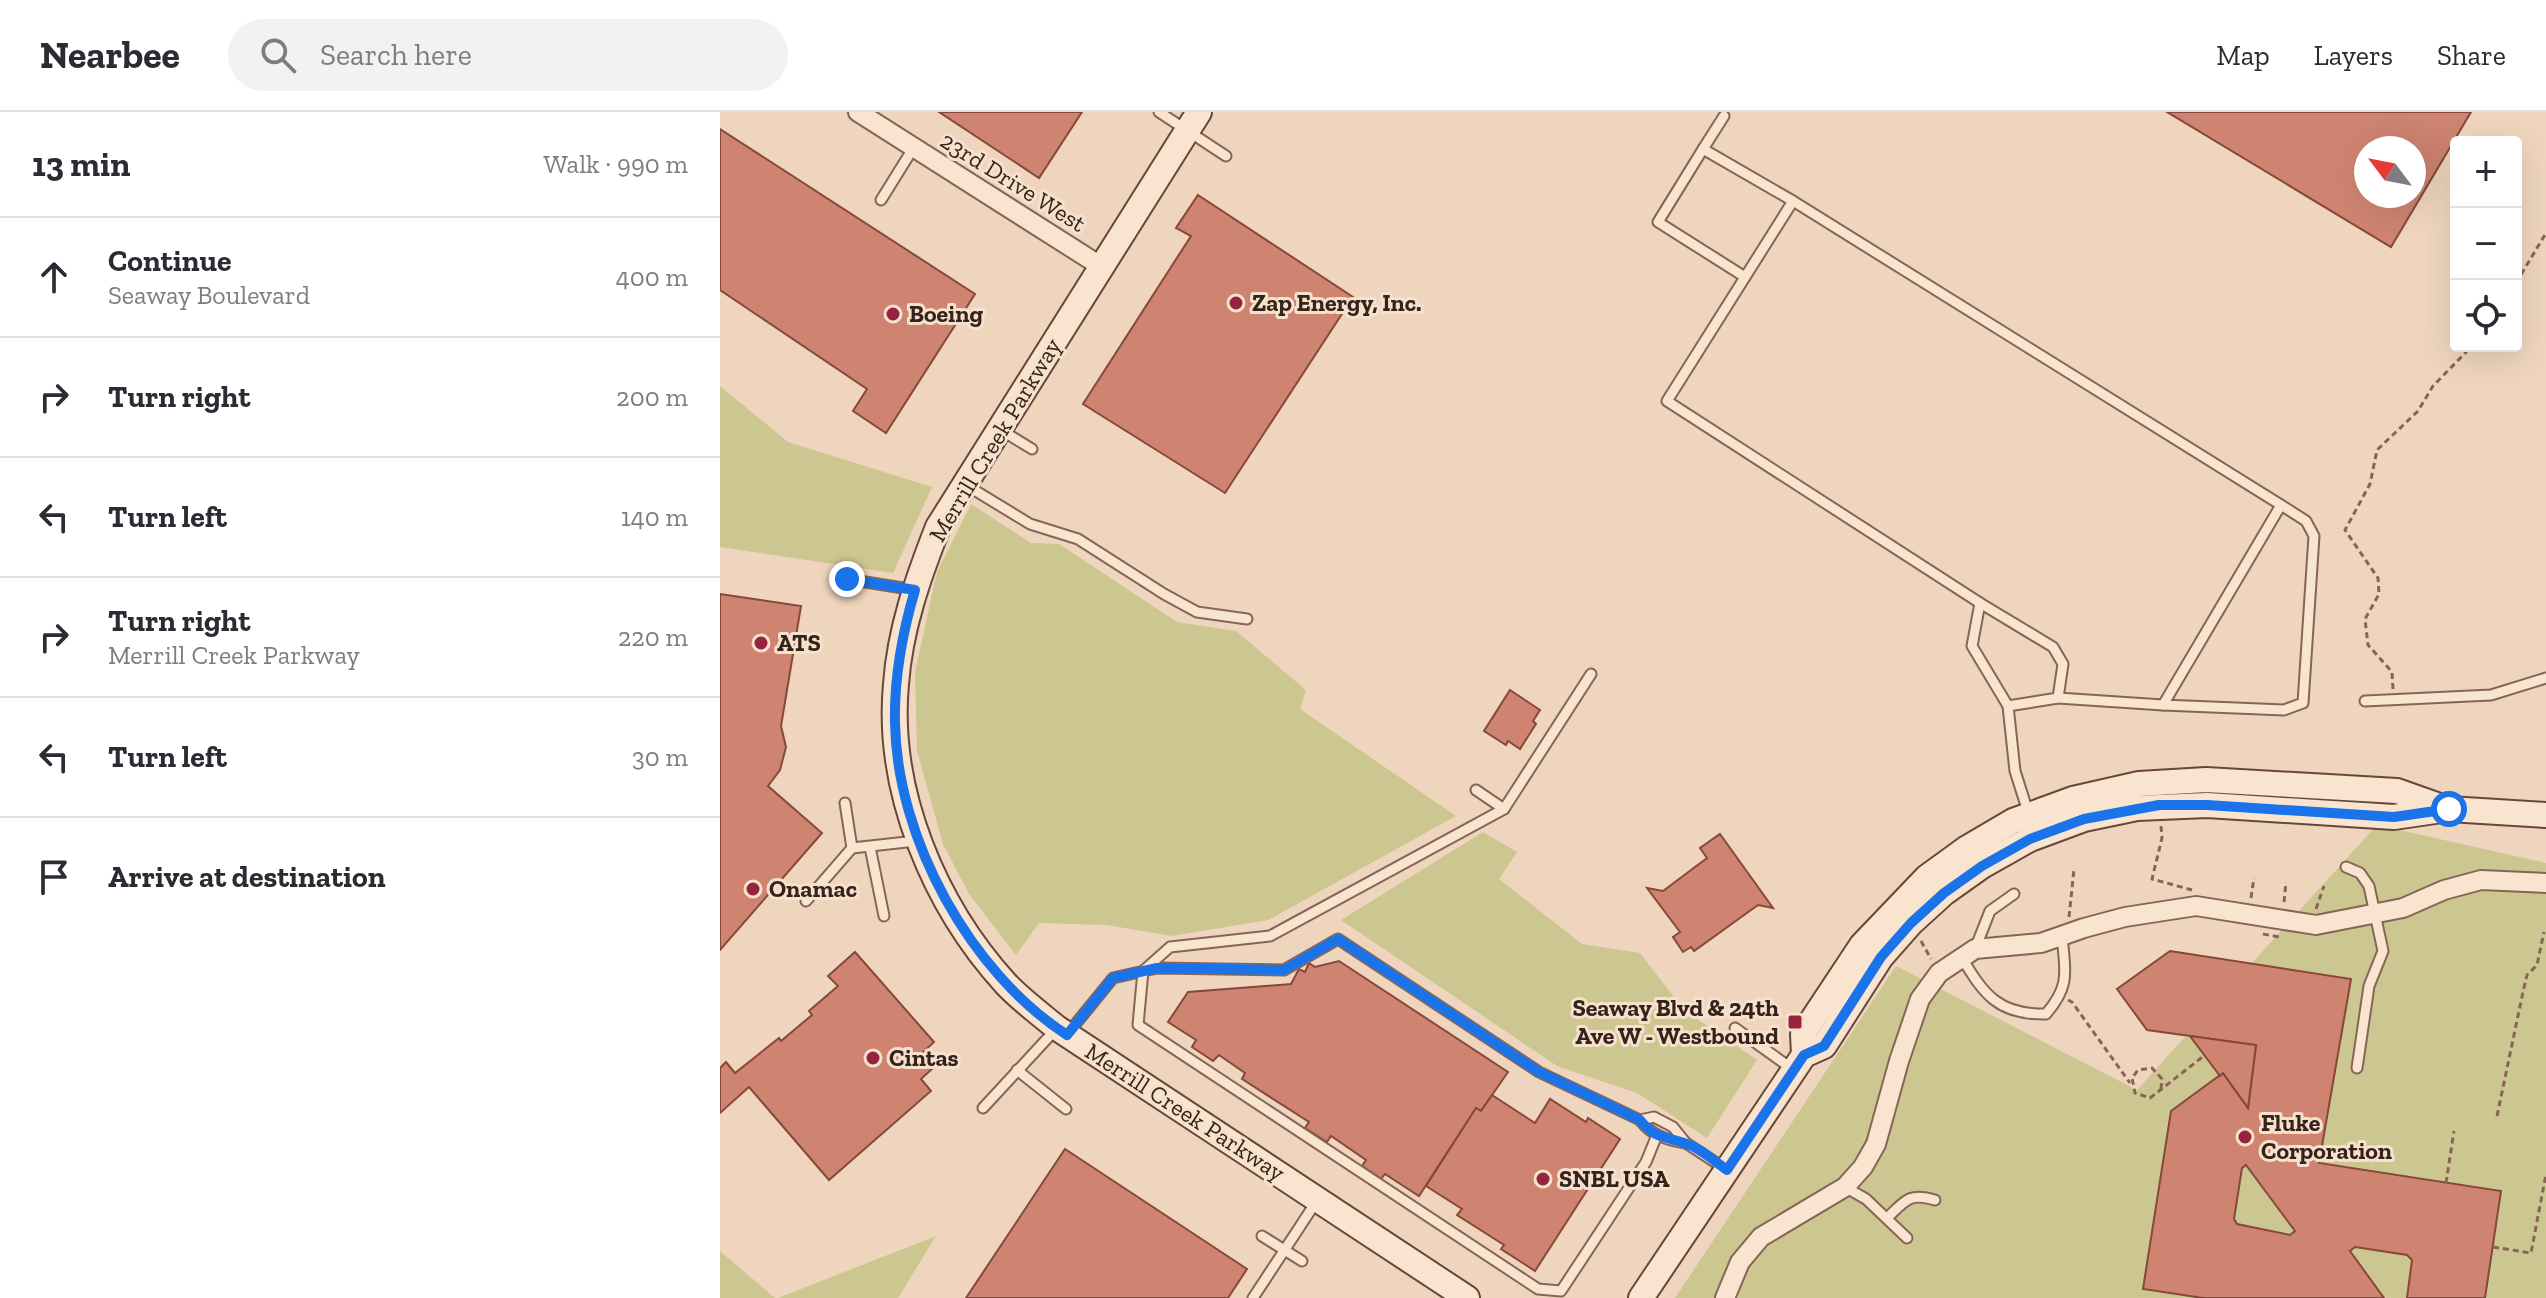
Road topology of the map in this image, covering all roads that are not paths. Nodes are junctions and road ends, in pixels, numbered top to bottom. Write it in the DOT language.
graph roads {
  1 [pos="858,112"];
  2 [pos="1159,112"];
  3 [pos="1724,116"];
  4 [pos="1193,122"];
  5 [pos="914,147"];
  6 [pos="1703,149"];
  7 [pos="1226,156"];
  8 [pos="881,200"];
  9 [pos="1793,201"];
  10 [pos="1102,267"];
  11 [pos="1745,277"];
  12 [pos="998,428"];
  13 [pos="1032,449"];
  14 [pos="963,484"];
  15 [pos="2281,505"];
  16 [pos="847,579"];
  17 [pos="915,590"];
  18 [pos="1980,603"];
  19 [pos="1247,619"];
  20 [pos="1591,674"];
  21 [pos="2546,678"];
  22 [pos="2058,698"];
  23 [pos="2365,701"];
  24 [pos="2163,705"];
  25 [pos="2008,706"];
  26 [pos="1476,790"];
  27 [pos="845,803"];
  28 [pos="1504,809"];
  29 [pos="2449,809"];
  30 [pos="2546,815"];
  31 [pos="2034,826"];
  32 [pos="919,841"];
  33 [pos="870,847"];
  34 [pos="852,848"];
  35 [pos="2346,867"];
  36 [pos="2546,883"];
  37 [pos="2014,894"];
  38 [pos="806,901"];
  39 [pos="2376,914"];
  40 [pos="884,916"];
  41 [pos="2067,934"];
  42 [pos="1969,953"];
  43 [pos="1143,971"];
  44 [pos="1735,1028"];
  45 [pos="1062,1031"];
  46 [pos="1799,1063"];
  47 [pos="2357,1068"];
  48 [pos="1017,1070"];
  49 [pos="983,1108"];
  50 [pos="1066,1109"];
  51 [pos="1640,1120"];
  52 [pos="1657,1135"];
  53 [pos="1686,1143"];
  54 [pos="1727,1170"];
  55 [pos="1845,1187"];
  56 [pos="1318,1199"];
  57 [pos="1935,1200"];
  58 [pos="1887,1218"];
  59 [pos="1262,1236"];
  60 [pos="1907,1238"];
  61 [pos="1284,1250"];
  62 [pos="1302,1261"];
  63 [pos="1253,1298"];
  64 [pos="1467,1298"];
  65 [pos="1641,1298"];
  66 [pos="1725,1298"];
  1 -- 5 [label="street, 23rd Drive West"];
  2 -- 4 [label="lane"];
  3 -- 6 [label="lane"];
  4 -- 7 [label="lane"];
  4 -- 10 [label="street, Merrill Creek Parkway"];
  5 -- 8 [label="lane"];
  5 -- 10 [label="street, 23rd Drive West"];
  6 -- 9 [label="lane"];
  6 -- 11 [label="lane"];
  9 -- 11 [label="lane"];
  9 -- 15 [label="lane"];
  10 -- 12 [label="street, Merrill Creek Parkway"];
  11 -- 18 [label="lane"];
  12 -- 13 [label="lane"];
  12 -- 14 [label="street, Merrill Creek Parkway"];
  14 -- 17 [label="street, Merrill Creek Parkway"];
  14 -- 19 [label="lane"];
  15 -- 24 [label="lane"];
  15 -- 24 [label="lane"];
  16 -- 17 [label="lane"];
  17 -- 32 [label="street, Merrill Creek Parkway"];
  18 -- 22 [label="lane"];
  18 -- 25 [label="lane"];
  20 -- 28 [label="lane"];
  21 -- 23 [label="lane"];
  22 -- 24 [label="lane"];
  22 -- 25 [label="lane"];
  25 -- 31 [label="lane"];
  26 -- 28 [label="lane"];
  27 -- 34 [label="lane"];
  28 -- 43 [label="lane"];
  29 -- 30 [label="street"];
  29 -- 31 [label="street"];
  29 -- 31 [label="street"];
  31 -- 46 [label="street"];
  31 -- 46 [label="street"];
  32 -- 33 [label="lane"];
  32 -- 45 [label="street, Merrill Creek Parkway"];
  33 -- 34 [label="lane"];
  33 -- 40 [label="lane"];
  34 -- 38 [label="lane"];
  35 -- 39 [label="lane"];
  36 -- 39 [label="street"];
  37 -- 42 [label="lane"];
  39 -- 41 [label="street"];
  39 -- 47 [label="lane"];
  41 -- 42 [label="street"];
  41 -- 42 [label="lane"];
  42 -- 55 [label="street"];
  43 -- 45 [label="lane"];
  43 -- 51 [label="lane"];
  43 -- 52 [label="lane"];
  44 -- 46 [label="lane"];
  45 -- 48 [label="lane"];
  45 -- 56 [label="street, Merrill Creek Parkway"];
  46 -- 54 [label="street"];
  48 -- 49 [label="lane"];
  48 -- 50 [label="lane"];
  51 -- 52 [label="lane"];
  51 -- 53 [label="lane"];
  52 -- 53 [label="lane"];
  53 -- 54 [label="lane"];
  54 -- 65 [label="street"];
  55 -- 58 [label="lane"];
  55 -- 66 [label="street"];
  56 -- 61 [label="lane"];
  56 -- 64 [label="street, Merrill Creek Parkway"];
  57 -- 58 [label="lane"];
  58 -- 60 [label="lane"];
  59 -- 61 [label="lane"];
  61 -- 62 [label="lane"];
  61 -- 63 [label="lane"];
}
